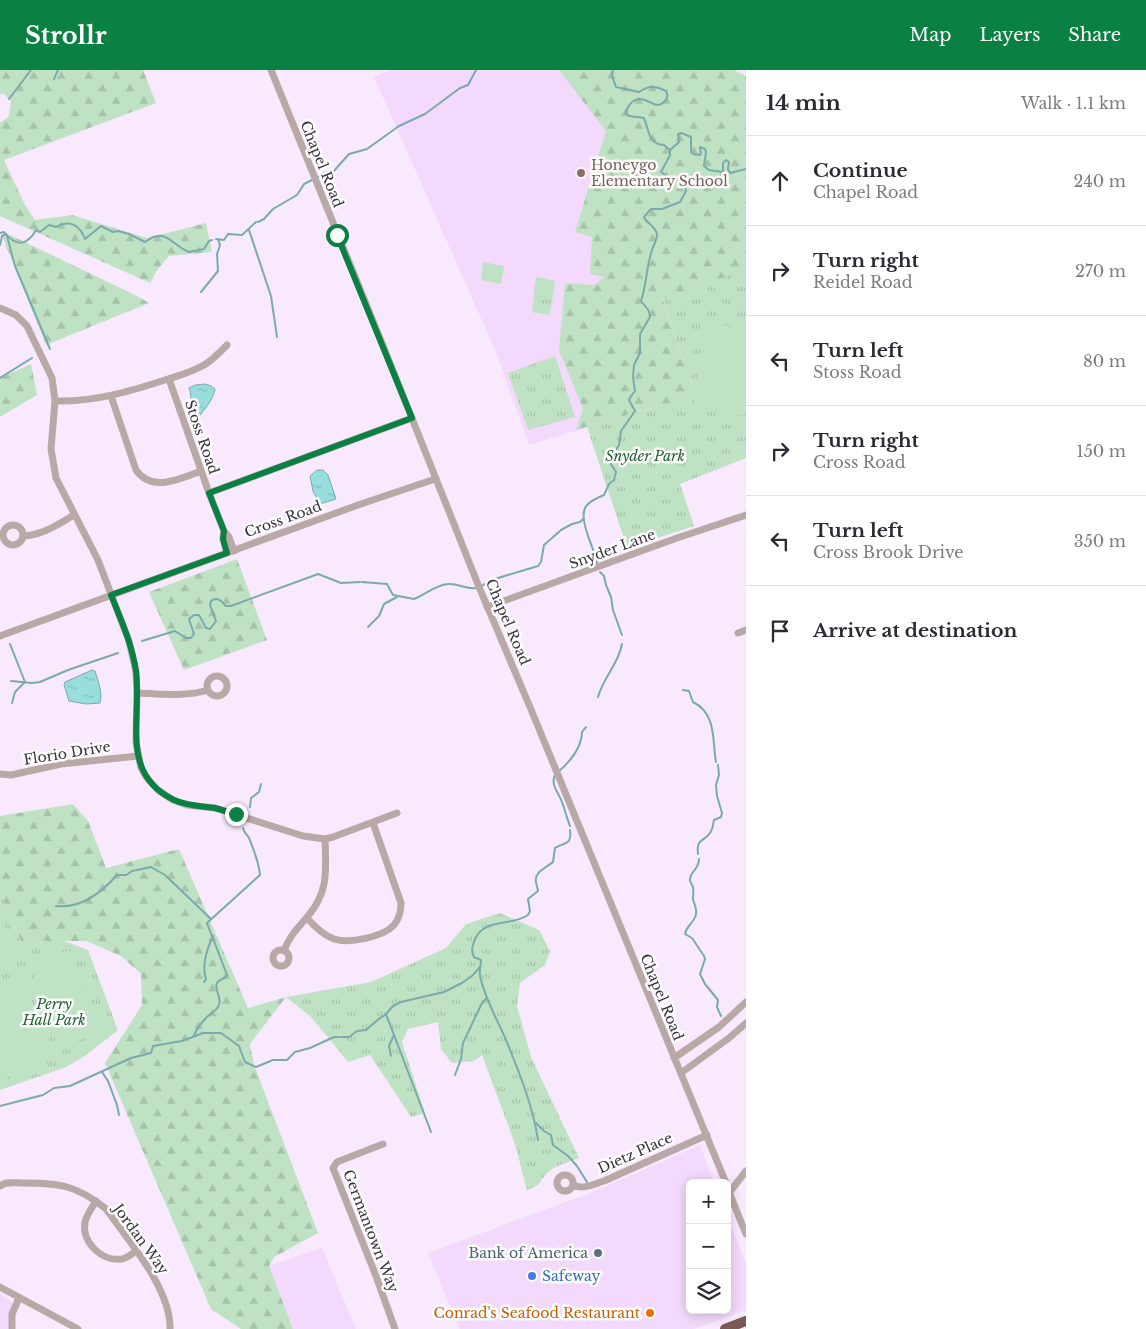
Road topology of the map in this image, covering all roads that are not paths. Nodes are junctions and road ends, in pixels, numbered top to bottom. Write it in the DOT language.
graph roads {
  1 [pos="271,70"];
  2 [pos="0,308"];
  3 [pos="227,344"];
  4 [pos="169,379"];
  5 [pos="111,396"];
  6 [pos="55,401"];
  7 [pos="412,418"];
  8 [pos="201,471"];
  9 [pos="435,479"];
  10 [pos="209,493"];
  11 [pos="746,514"];
  12 [pos="74,515"];
  13 [pos="23,536"];
  14 [pos="231,552"];
  15 [pos="111,595"];
  16 [pos="487,607"];
  17 [pos="746,630"];
  18 [pos="738,633"];
  19 [pos="0,636"];
  20 [pos="208,690"];
  21 [pos="137,693"];
  22 [pos="138,756"];
  23 [pos="0,774"];
  24 [pos="397,813"];
  25 [pos="373,823"];
  26 [pos="324,839"];
  27 [pos="307,918"];
  28 [pos="284,951"];
  29 [pos="746,1002"];
  30 [pos="746,1023"];
  31 [pos="674,1058"];
  32 [pos="681,1072"];
  33 [pos="707,1136"];
  34 [pos="384,1144"];
  35 [pos="746,1171"];
  36 [pos="724,1179"];
  37 [pos="1,1183"];
  38 [pos="572,1185"];
  39 [pos="731,1187"];
  40 [pos="731,1197"];
  41 [pos="96,1201"];
  42 [pos="746,1234"];
  43 [pos="136,1251"];
  44 [pos="0,1287"];
  45 [pos="19,1298"];
  46 [pos="746,1321"];
  47 [pos="12,1329"];
  48 [pos="78,1329"];
  49 [pos="170,1329"];
  50 [pos="395,1329"];
  51 [pos="725,1329"];
  1 -- 7 [label="street, Chapel Road"];
  2 -- 6 [label="street"];
  3 -- 4 [label="street"];
  4 -- 5 [label="street"];
  4 -- 8 [label="street, Stoss Road"];
  5 -- 6 [label="street"];
  5 -- 8 [label="street"];
  6 -- 12 [label="street"];
  7 -- 9 [label="street, Chapel Road"];
  7 -- 10 [label="street"];
  8 -- 10 [label="street, Stoss Road"];
  9 -- 14 [label="street, Cross Road"];
  9 -- 16 [label="street, Chapel Road"];
  10 -- 14 [label="street, Stoss Road"];
  11 -- 16 [label="street, Snyder Lane"];
  12 -- 13 [label="street"];
  12 -- 15 [label="street"];
  14 -- 15 [label="street, Cross Road"];
  15 -- 19 [label="street, Cross Road"];
  15 -- 21 [label="street"];
  16 -- 31 [label="street, Chapel Road"];
  17 -- 18 [label="street"];
  20 -- 21 [label="street"];
  21 -- 22 [label="street"];
  22 -- 23 [label="street, Florio Drive"];
  22 -- 26 [label="street"];
  24 -- 25 [label="street"];
  25 -- 26 [label="street"];
  25 -- 27 [label="street"];
  26 -- 27 [label="street"];
  27 -- 28 [label="street"];
  29 -- 31 [label="street"];
  30 -- 32 [label="street"];
  31 -- 32 [label="street, Chapel Road"];
  32 -- 33 [label="street, Chapel Road"];
  33 -- 36 [label="street, Chapel Road"];
  33 -- 38 [label="street, Dietz Place"];
  34 -- 50 [label="street, Germantown Way"];
  35 -- 39 [label="street"];
  37 -- 41 [label="street, Jordan Way"];
  40 -- 42 [label="street"];
  41 -- 43 [label="street, Jordan Way"];
  41 -- 43 [label="street"];
  43 -- 49 [label="street, Jordan Way"];
  44 -- 45 [label="street"];
  45 -- 47 [label="street"];
  45 -- 48 [label="street"];
  46 -- 51 [label="highway"];
}
